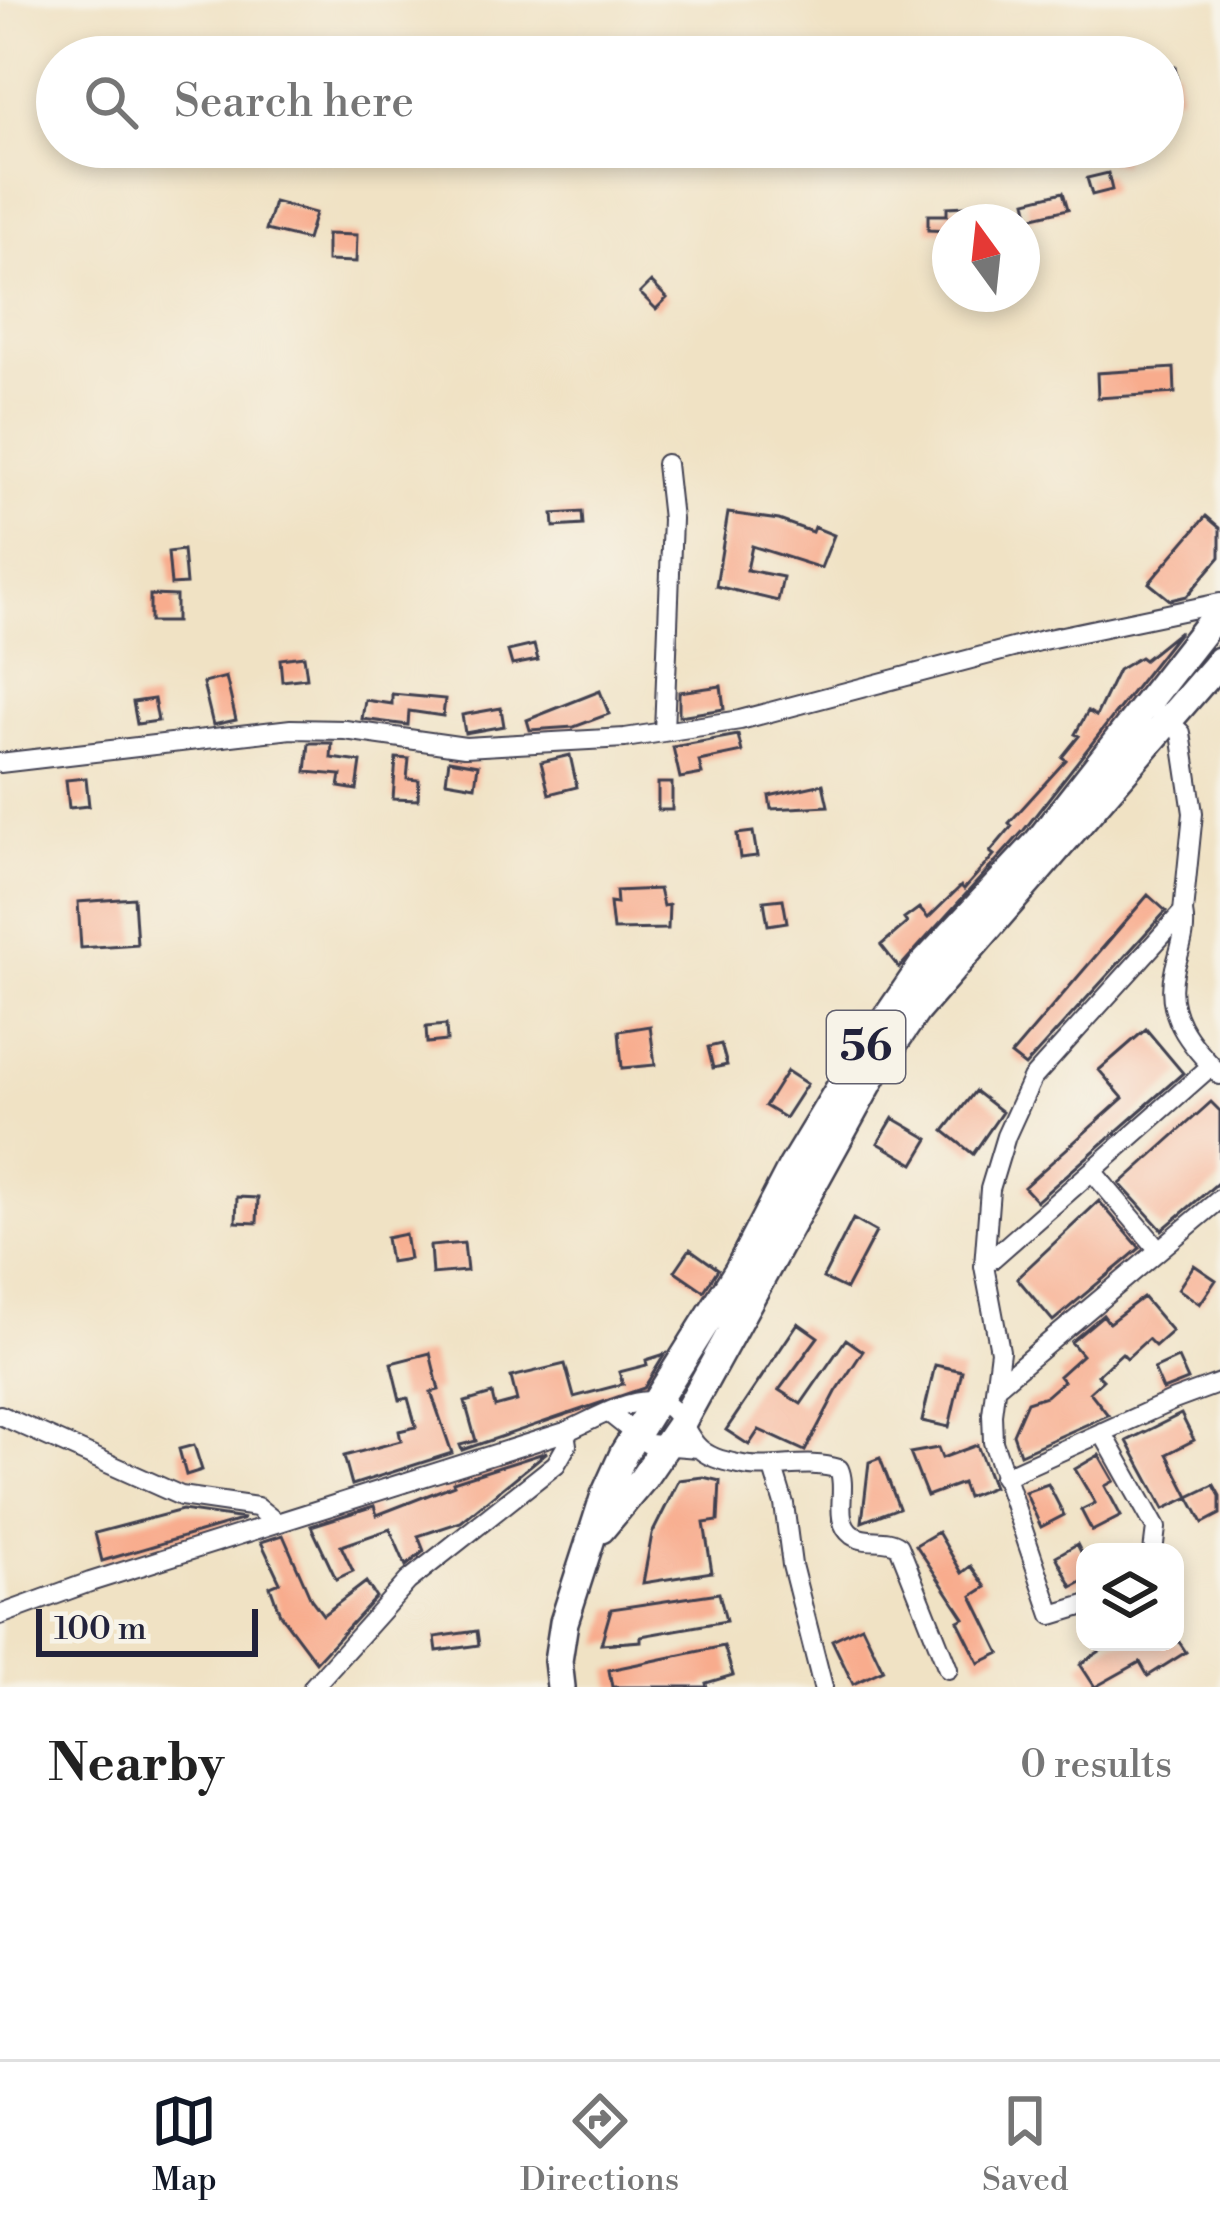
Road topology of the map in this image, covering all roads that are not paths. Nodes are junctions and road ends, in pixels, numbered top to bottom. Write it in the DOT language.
graph roads {
  1 [pos="666,464"];
  2 [pos="1220,607"];
  3 [pos="1220,661"];
  4 [pos="1147,704"];
  5 [pos="1170,722"];
  6 [pos="664,732"];
  7 [pos="0,763"];
  8 [pos="1183,912"];
  9 [pos="1216,1071"];
  10 [pos="1092,1171"];
  11 [pos="1220,1199"];
  12 [pos="1159,1250"];
  13 [pos="984,1266"];
  14 [pos="1220,1383"];
  15 [pos="997,1386"];
  16 [pos="655,1401"];
  17 [pos="609,1413"];
  18 [pos="0,1415"];
  19 [pos="682,1422"];
  20 [pos="566,1432"];
  21 [pos="1102,1432"];
  22 [pos="633,1435"];
  23 [pos="666,1448"];
  24 [pos="698,1448"];
  25 [pos="773,1468"];
  26 [pos="1004,1477"];
  27 [pos="277,1523"];
  28 [pos="595,1537"];
  29 [pos="1154,1543"];
  30 [pos="1076,1608"];
  31 [pos="0,1616"];
  32 [pos="948,1669"];
  33 [pos="313,1687"];
  34 [pos="561,1687"];
  35 [pos="823,1687"];
  1 -- 6 [label="street"];
  2 -- 4 [label="main road, 56"];
  2 -- 6 [label="street"];
  3 -- 5 [label="main road, 56"];
  4 -- 5 [label="street"];
  4 -- 16 [label="main road, 56"];
  5 -- 8 [label="street"];
  5 -- 19 [label="main road, 56"];
  6 -- 7 [label="street"];
  8 -- 9 [label="street"];
  8 -- 13 [label="street"];
  9 -- 10 [label="street"];
  10 -- 12 [label="street"];
  10 -- 13 [label="street"];
  11 -- 12 [label="street"];
  12 -- 15 [label="street"];
  13 -- 15 [label="street"];
  14 -- 21 [label="street"];
  15 -- 26 [label="street"];
  16 -- 17 [label="street"];
  16 -- 19 [label="street"];
  16 -- 22 [label="main road, 56"];
  17 -- 20 [label="street"];
  17 -- 22 [label="street"];
  18 -- 27 [label="street"];
  19 -- 23 [label="main road, 56"];
  19 -- 24 [label="street"];
  20 -- 27 [label="street"];
  20 -- 33 [label="street"];
  21 -- 26 [label="street"];
  21 -- 29 [label="street"];
  22 -- 23 [label="street"];
  22 -- 28 [label="main road, 56"];
  23 -- 24 [label="street"];
  23 -- 28 [label="main road, 56"];
  24 -- 25 [label="street"];
  25 -- 32 [label="street"];
  25 -- 35 [label="street"];
  26 -- 30 [label="street"];
  27 -- 31 [label="street"];
  28 -- 34 [label="main road, 56"];
}
